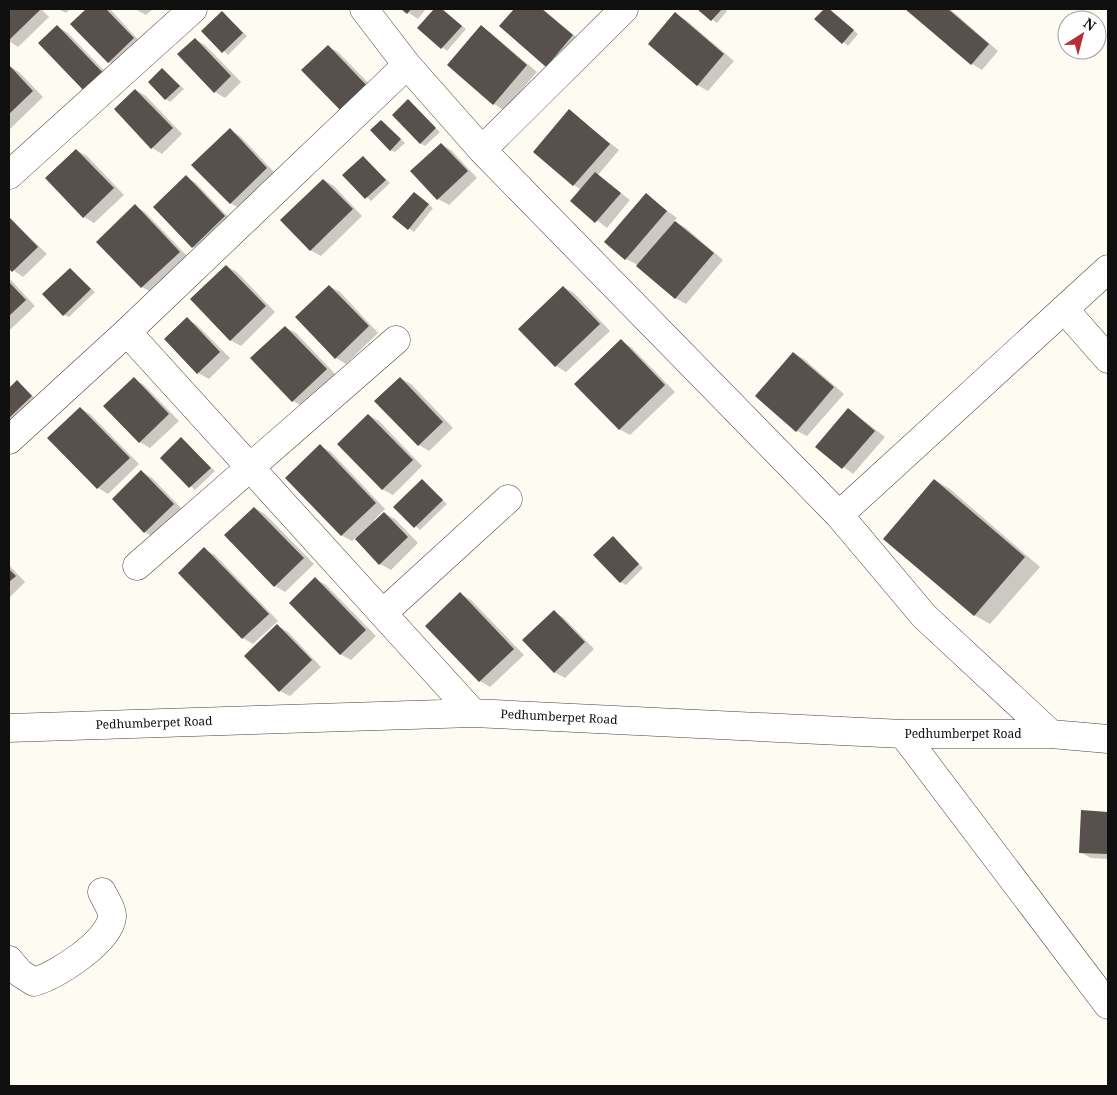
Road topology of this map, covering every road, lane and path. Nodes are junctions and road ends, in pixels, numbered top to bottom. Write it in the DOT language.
graph roads {
  1 [pos="193,9"];
  2 [pos="364,9"];
  3 [pos="624,9"];
  4 [pos="407,65"];
  5 [pos="482,150"];
  6 [pos="9,175"];
  7 [pos="1108,269"];
  8 [pos="1064,309"];
  9 [pos="127,332"];
  10 [pos="396,340"];
  11 [pos="1108,359"];
  12 [pos="9,440"];
  13 [pos="249,467"];
  14 [pos="508,499"];
  15 [pos="839,515"];
  16 [pos="137,566"];
  17 [pos="383,613"];
  18 [pos="473,713"];
  19 [pos="9,728"];
  20 [pos="903,734"];
  21 [pos="1051,734"];
  22 [pos="1108,739"];
  23 [pos="102,892"];
  24 [pos="9,960"];
  25 [pos="1108,1004"];
  1 -- 6 [label="street"];
  2 -- 4 [label="street"];
  3 -- 5 [label="street"];
  4 -- 5 [label="street"];
  4 -- 9 [label="street"];
  5 -- 15 [label="street"];
  7 -- 8 [label="street"];
  8 -- 11 [label="street"];
  8 -- 15 [label="street"];
  9 -- 12 [label="street"];
  9 -- 13 [label="street"];
  10 -- 13 [label="street"];
  13 -- 16 [label="street"];
  13 -- 17 [label="street"];
  14 -- 17 [label="street"];
  15 -- 21 [label="street"];
  17 -- 18 [label="street"];
  18 -- 19 [label="street, Pedhumberpet Road"];
  18 -- 20 [label="street, Pedhumberpet Road"];
  20 -- 21 [label="street, Pedhumberpet Road"];
  20 -- 25 [label="street"];
  21 -- 22 [label="street, Pedhumberpet Road"];
  23 -- 24 [label="street"];
}
